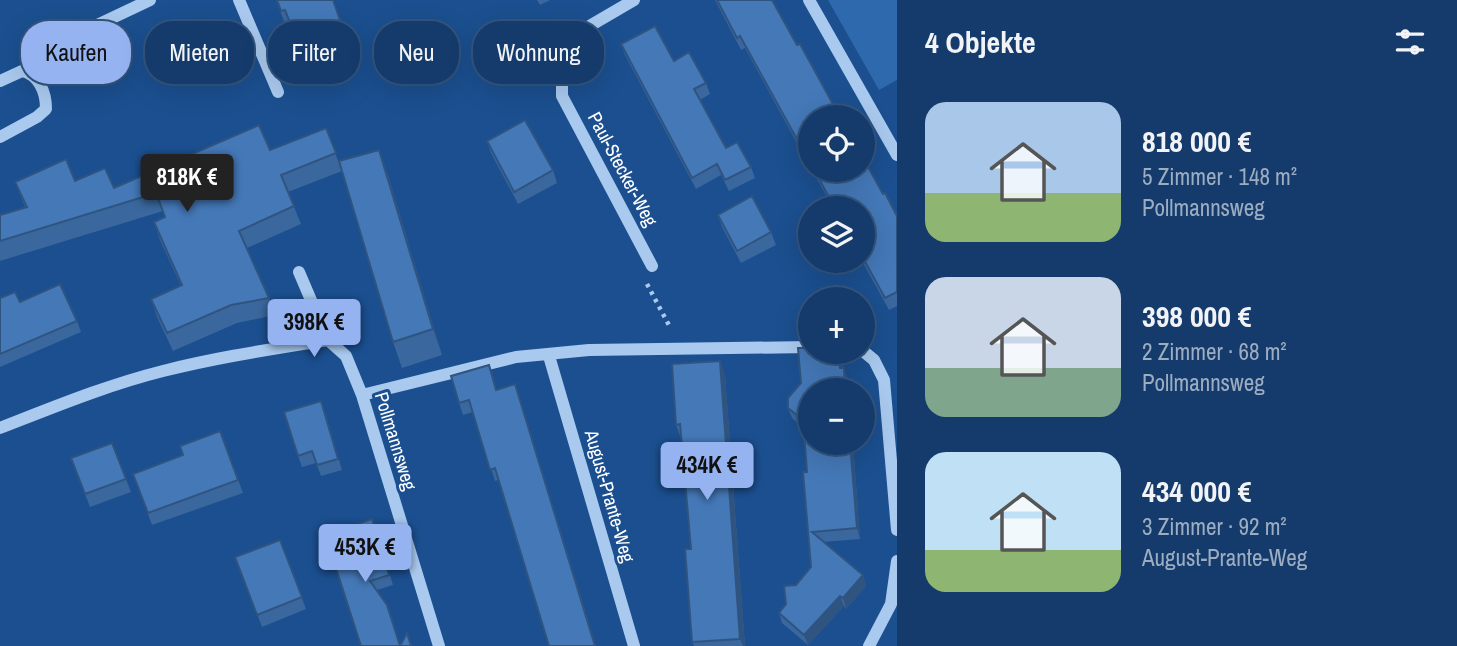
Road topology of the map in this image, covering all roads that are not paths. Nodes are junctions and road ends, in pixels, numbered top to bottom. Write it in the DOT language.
graph roads {
  1 [pos="150,0"];
  2 [pos="239,0"];
  3 [pos="634,0"];
  4 [pos="808,0"];
  5 [pos="106,21"];
  6 [pos="21,71"];
  7 [pos="0,81"];
  8 [pos="39,84"];
  9 [pos="278,92"];
  10 [pos="0,137"];
  11 [pos="897,155"];
  12 [pos="652,266"];
  13 [pos="299,272"];
  14 [pos="328,340"];
  15 [pos="798,347"];
  16 [pos="549,356"];
  17 [pos="875,362"];
  18 [pos="362,395"];
  19 [pos="0,428"];
  20 [pos="897,530"];
  21 [pos="897,561"];
  22 [pos="439,646"];
  23 [pos="634,646"];
  24 [pos="869,646"];
  1 -- 5 [label="street"];
  2 -- 9 [label="street"];
  3 -- 12 [label="street, Paul-Stecker-Weg"];
  4 -- 11 [label="street"];
  6 -- 7 [label="street"];
  8 -- 10 [label="street"];
  13 -- 14 [label="street, Pollmannsweg"];
  14 -- 18 [label="street, Pollmannsweg"];
  14 -- 19 [label="street"];
  15 -- 16 [label="street"];
  16 -- 18 [label="street"];
  16 -- 23 [label="street, August-Prante-Weg"];
  17 -- 20 [label="street"];
  18 -- 22 [label="street, Pollmannsweg"];
  21 -- 24 [label="street"];
}
